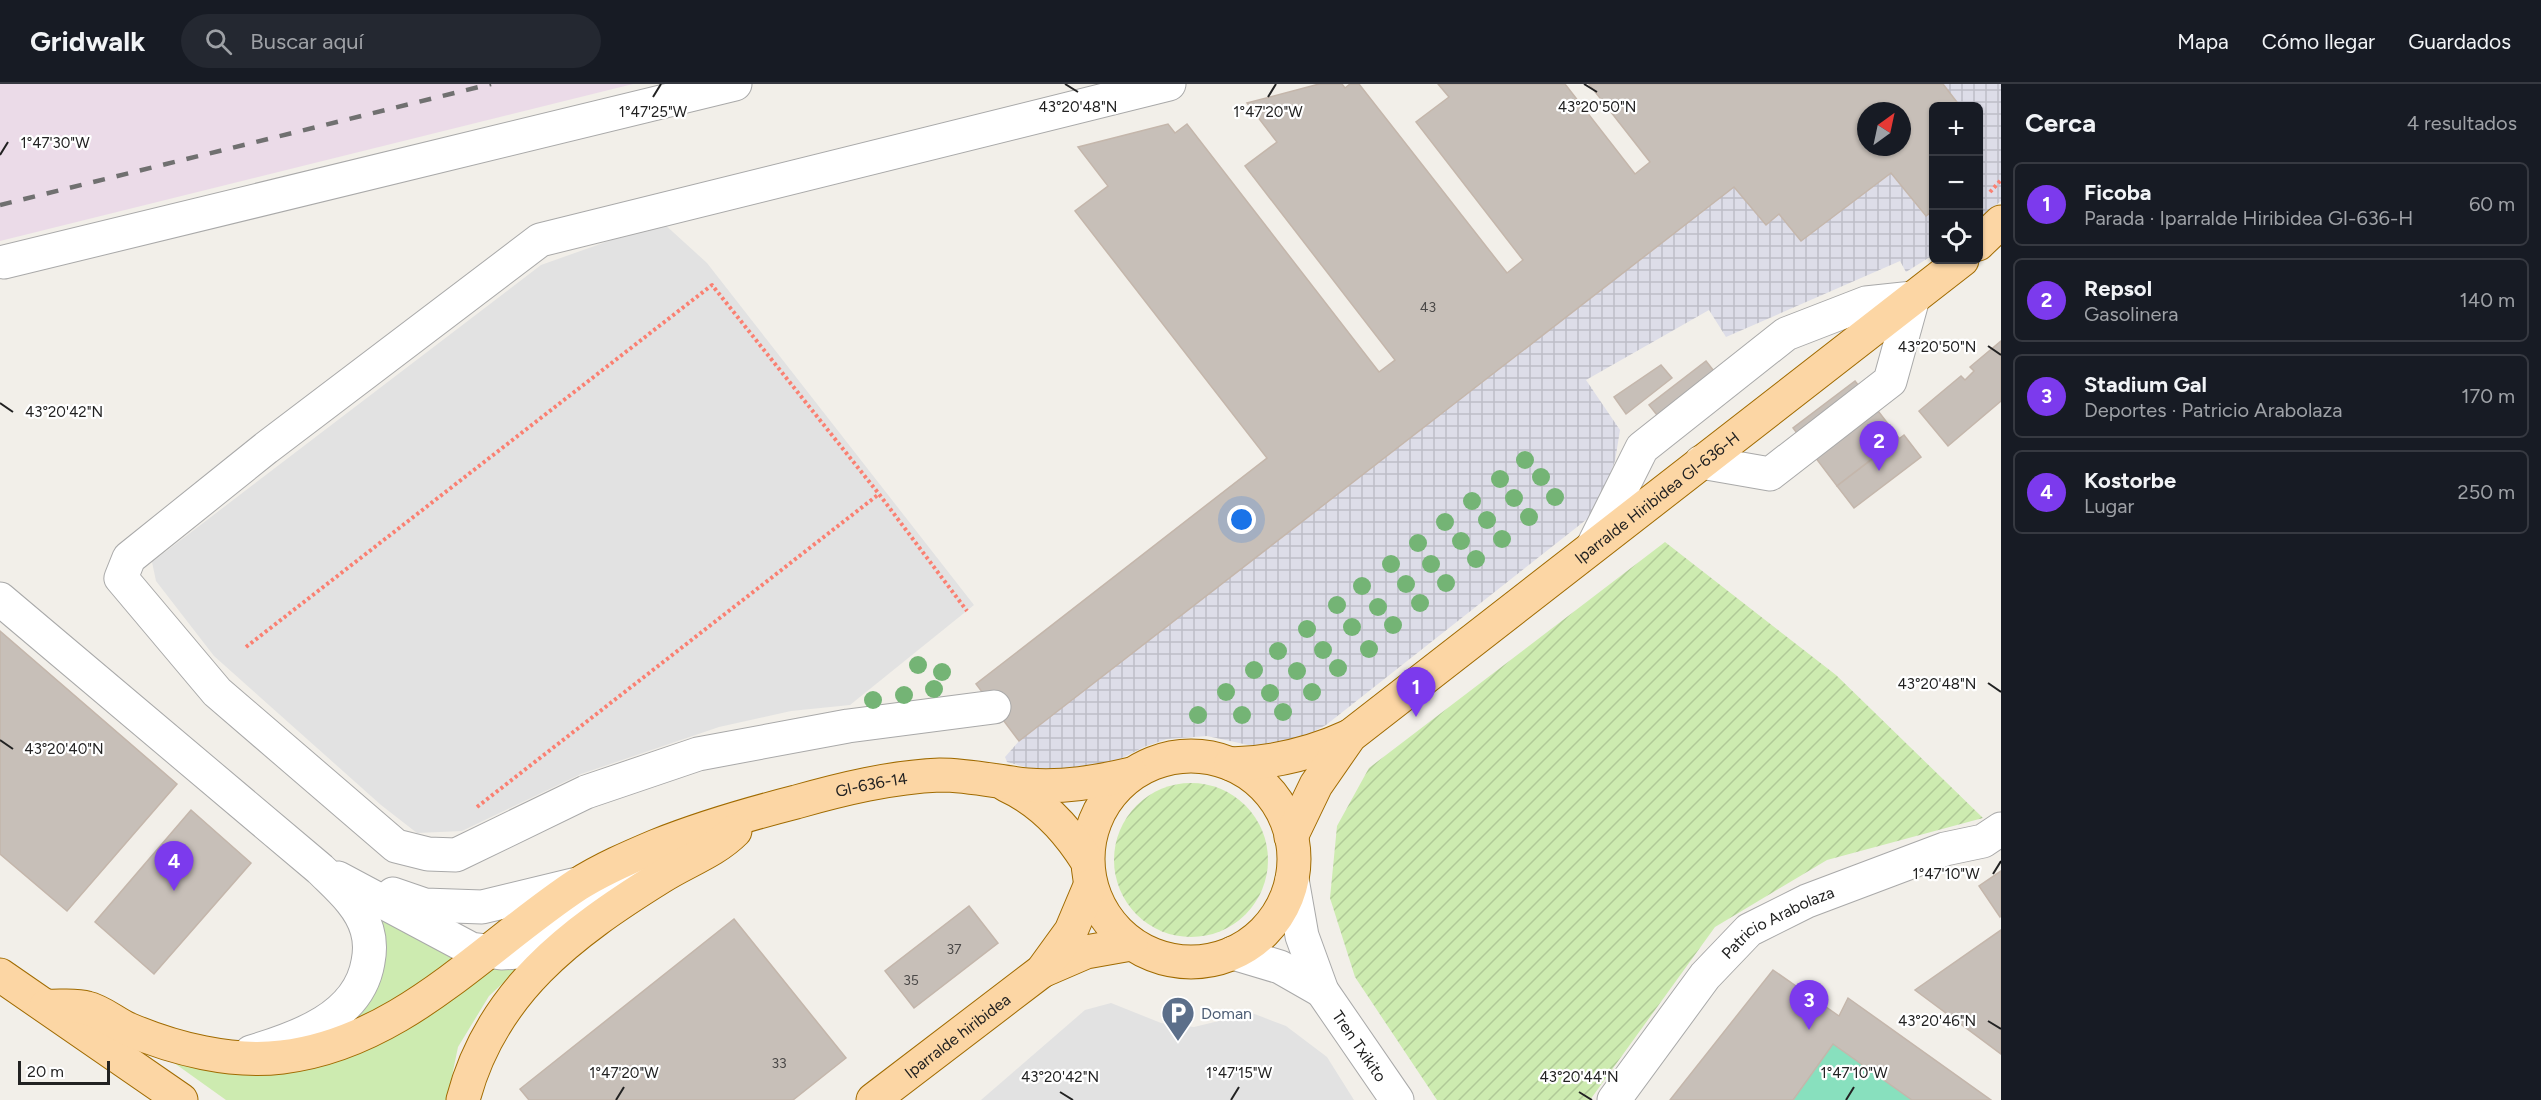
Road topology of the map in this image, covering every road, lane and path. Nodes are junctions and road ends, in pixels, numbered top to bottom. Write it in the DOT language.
graph roads {
  1 [pos="735,84"];
  2 [pos="1169,84"];
  3 [pos="2001,222"];
  4 [pos="1983,239"];
  5 [pos="2001,243"];
  6 [pos="1983,249"];
  7 [pos="4,262"];
  8 [pos="1957,264"];
  9 [pos="1913,298"];
  10 [pos="1701,462"];
  11 [pos="879,494"];
  12 [pos="1593,546"];
  13 [pos="0,599"];
  14 [pos="967,611"];
  15 [pos="246,647"];
  16 [pos="994,707"];
  17 [pos="1350,736"];
  18 [pos="1231,764"];
  19 [pos="1131,774"];
  20 [pos="994,780"];
  21 [pos="474,809"];
  22 [pos="746,820"];
  23 [pos="2001,828"];
  24 [pos="1291,837"];
  25 [pos="320,869"];
  26 [pos="1089,874"];
  27 [pos="1292,879"];
  28 [pos="578,884"];
  29 [pos="1131,944"];
  30 [pos="484,952"];
  31 [pos="1233,953"];
  32 [pos="1042,970"];
  33 [pos="0,975"];
  34 [pos="1322,991"];
  35 [pos="46,1006"];
  36 [pos="236,1057"];
  37 [pos="173,1094"];
  38 [pos="464,1100"];
  39 [pos="873,1100"];
  40 [pos="1397,1100"];
  41 [pos="1614,1100"];
  1 -- 7 [label="street"];
  2 -- 16 [label="street"];
  3 -- 4 [label="main road"];
  5 -- 6 [label="main road"];
  8 -- 9 [label="main road, Iparralde Hiribidea GI-636-H"];
  9 -- 10 [label="main road, Iparralde Hiribidea GI-636-H"];
  9 -- 10 [label="street"];
  9 -- 12 [label="street"];
  10 -- 12 [label="main road, Iparralde Hiribidea GI-636-H"];
  11 -- 14 [label="path"];
  11 -- 15 [label="path"];
  11 -- 21 [label="path"];
  12 -- 17 [label="main road, Iparralde Hiribidea GI-636-H"];
  13 -- 25 [label="street"];
  17 -- 18 [label="main road, Iparralde Hiribidea GI-636-H"];
  17 -- 24 [label="main road, Iparralde Hiribidea GI-636-H"];
  18 -- 19 [label="main road"];
  18 -- 24 [label="main road"];
  19 -- 20 [label="main road, GI-636-14"];
  19 -- 26 [label="main road"];
  20 -- 22 [label="main road, GI-636-14"];
  20 -- 26 [label="main road, GI-636-14"];
  22 -- 28 [label="main road, GI-636-14"];
  22 -- 30 [label="street"];
  22 -- 38 [label="main road"];
  23 -- 41 [label="street, Patricio Arabolaza"];
  24 -- 27 [label="main road"];
  25 -- 28 [label="street"];
  25 -- 30 [label="street"];
  25 -- 36 [label="street"];
  26 -- 29 [label="main road"];
  26 -- 32 [label="main road, Iparralde hiribidea"];
  27 -- 31 [label="main road"];
  27 -- 34 [label="street, Tren Txikito"];
  28 -- 30 [label="main road, GI-636-14"];
  29 -- 31 [label="main road"];
  29 -- 32 [label="main road, Iparralde hiribidea"];
  30 -- 36 [label="main road, GI-636-14"];
  31 -- 34 [label="street, Tren Txikito"];
  32 -- 39 [label="main road, Iparralde hiribidea"];
  33 -- 35 [label="main road"];
  34 -- 40 [label="street, Tren Txikito"];
  35 -- 36 [label="main road, GI-636-14"];
  35 -- 37 [label="main road"];
}
